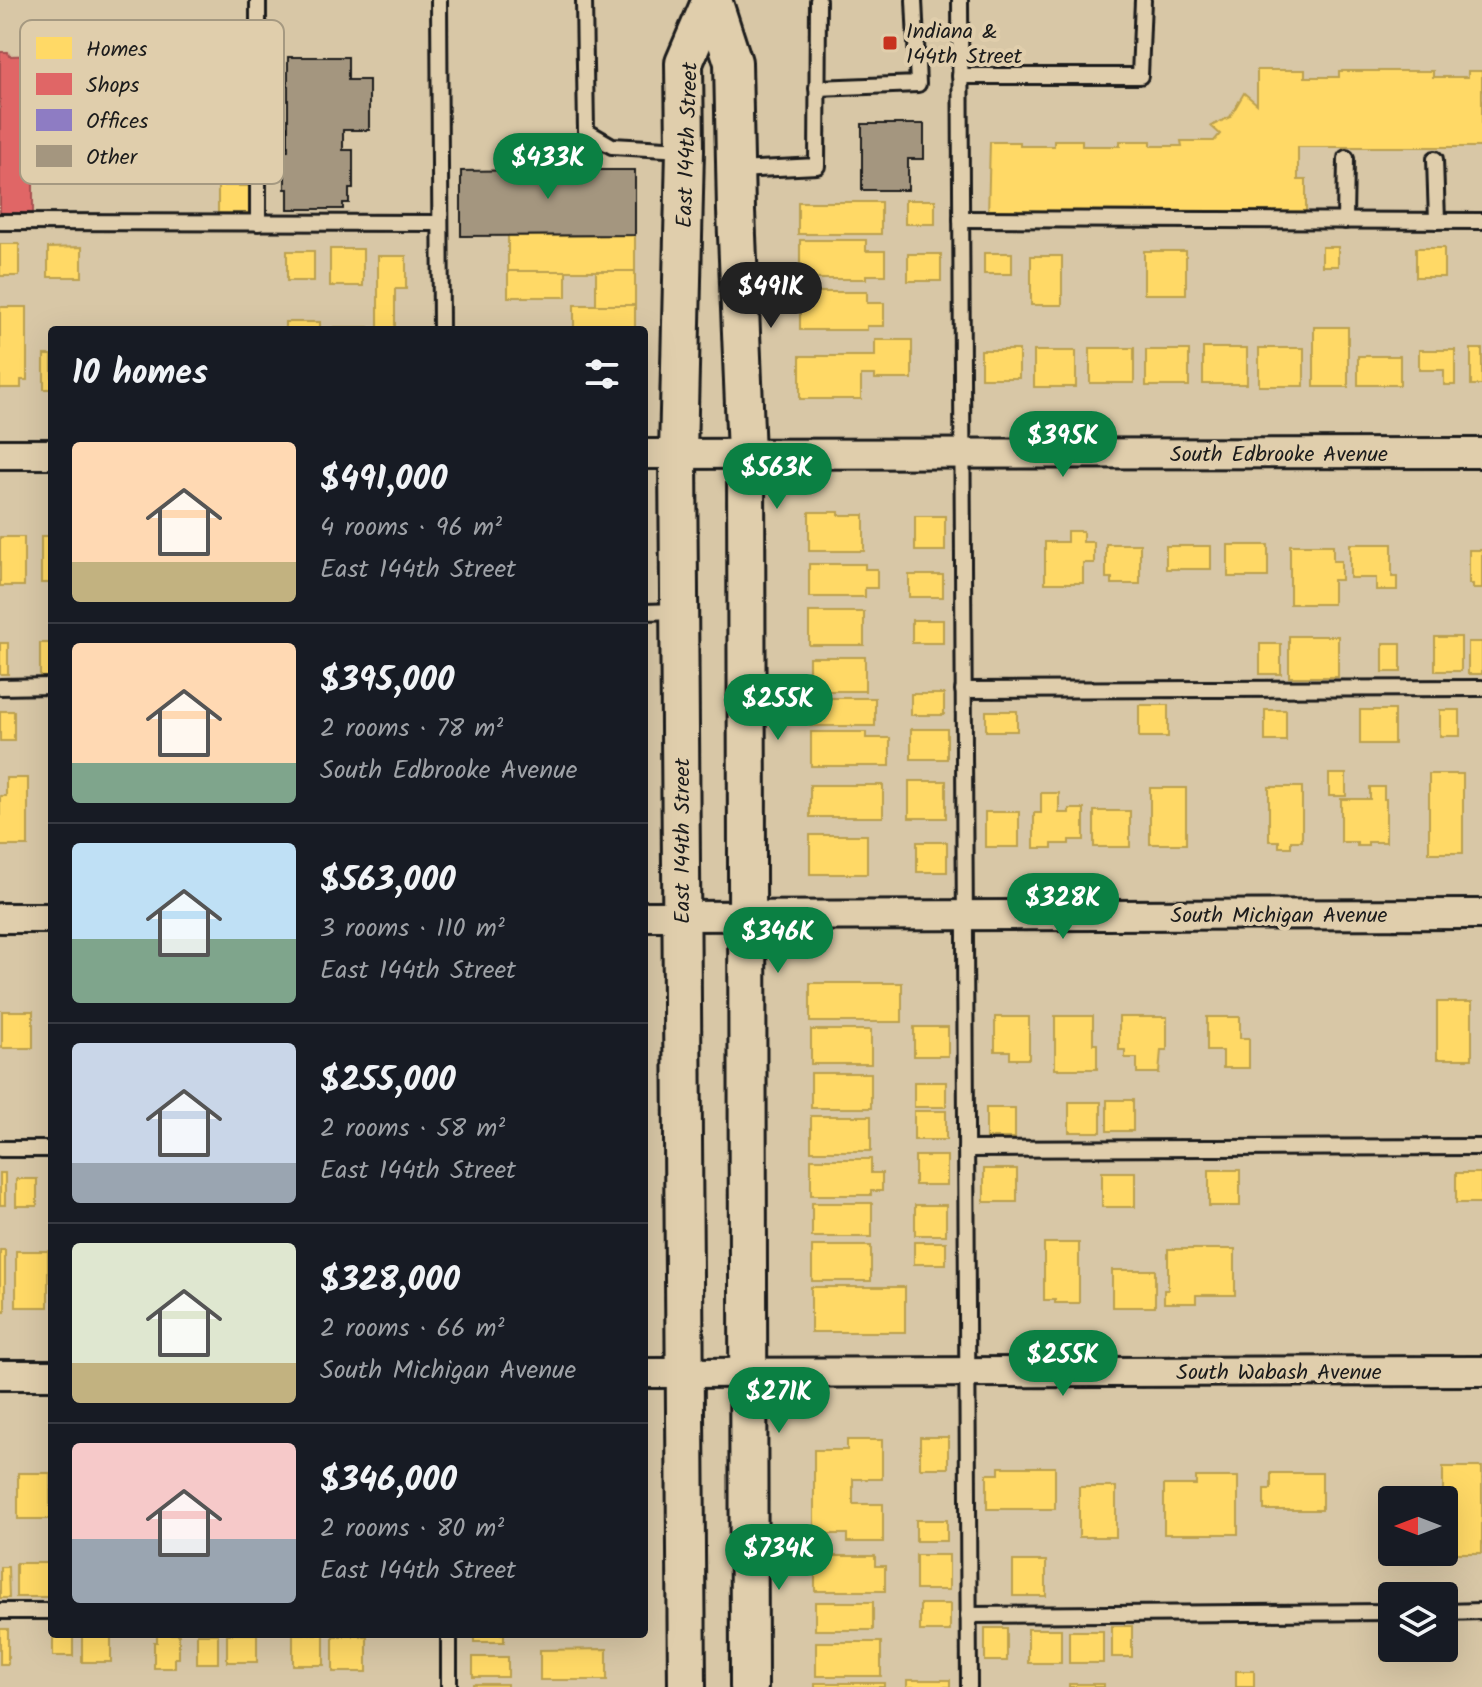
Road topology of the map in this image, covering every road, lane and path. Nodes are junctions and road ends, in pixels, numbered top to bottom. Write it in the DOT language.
graph roads {
  1 [pos="439,0"];
  2 [pos="584,0"];
  3 [pos="712,0"];
  4 [pos="818,0"];
  5 [pos="914,0"];
  6 [pos="960,0"];
  7 [pos="1143,0"];
  8 [pos="960,76"];
  9 [pos="817,88"];
  10 [pos="685,150"];
  11 [pos="1346,158"];
  12 [pos="1435,159"];
  13 [pos="735,170"];
  14 [pos="258,184"];
  15 [pos="961,219"];
  16 [pos="1345,221"];
  17 [pos="1437,221"];
  18 [pos="1482,221"];
  19 [pos="0,222"];
  20 [pos="258,223"];
  21 [pos="440,223"];
  22 [pos="441,326"];
  23 [pos="962,453"];
  24 [pos="1482,453"];
  25 [pos="0,454"];
  26 [pos="48,454"];
  27 [pos="661,454"];
  28 [pos="746,454"];
  29 [pos="680,611"];
  30 [pos="648,612"];
  31 [pos="48,686"];
  32 [pos="0,687"];
  33 [pos="1482,688"];
  34 [pos="963,690"];
  35 [pos="1482,914"];
  36 [pos="964,915"];
  37 [pos="648,916"];
  38 [pos="682,916"];
  39 [pos="748,916"];
  40 [pos="0,918"];
  41 [pos="48,918"];
  42 [pos="1482,1147"];
  43 [pos="0,1149"];
  44 [pos="48,1149"];
  45 [pos="966,1149"];
  46 [pos="1482,1371"];
  47 [pos="967,1372"];
  48 [pos="648,1373"];
  49 [pos="685,1373"];
  50 [pos="749,1373"];
  51 [pos="0,1375"];
  52 [pos="48,1375"];
  53 [pos="0,1611"];
  54 [pos="48,1611"];
  55 [pos="1482,1611"];
  56 [pos="1378,1612"];
  57 [pos="1458,1612"];
  58 [pos="968,1615"];
  59 [pos="449,1638"];
  60 [pos="449,1687"];
  61 [pos="687,1687"];
  62 [pos="749,1687"];
  63 [pos="969,1687"];
  1 -- 21 [label="lane"];
  2 -- 10 [label="lane"];
  3 -- 10 [label="street, East 144th Street"];
  3 -- 13 [label="street, East 144th Street"];
  4 -- 9 [label="lane"];
  5 -- 9 [label="lane"];
  6 -- 8 [label="lane"];
  7 -- 8 [label="lane"];
  8 -- 15 [label="lane"];
  9 -- 13 [label="lane"];
  10 -- 27 [label="street, East 144th Street"];
  11 -- 16 [label="lane"];
  12 -- 17 [label="lane"];
  13 -- 28 [label="street, East 144th Street"];
  14 -- 20 [label="lane"];
  15 -- 16 [label="lane"];
  15 -- 23 [label="lane"];
  16 -- 17 [label="lane"];
  17 -- 18 [label="lane"];
  19 -- 20 [label="lane"];
  20 -- 21 [label="lane"];
  21 -- 22 [label="lane"];
  23 -- 24 [label="street, South Edbrooke Avenue"];
  23 -- 28 [label="street, South Edbrooke Avenue"];
  23 -- 34 [label="lane"];
  25 -- 26 [label="street"];
  27 -- 28 [label="street, South Edbrooke Avenue"];
  27 -- 29 [label="street, East 144th Street"];
  28 -- 39 [label="street, East 144th Street"];
  29 -- 30 [label="lane"];
  29 -- 38 [label="street, East 144th Street"];
  31 -- 32 [label="lane"];
  33 -- 34 [label="lane"];
  34 -- 36 [label="lane"];
  35 -- 36 [label="street, South Michigan Avenue"];
  36 -- 39 [label="street, South Michigan Avenue"];
  36 -- 45 [label="lane"];
  37 -- 38 [label="street, South Michigan Avenue"];
  38 -- 39 [label="street, South Michigan Avenue"];
  38 -- 49 [label="street, East 144th Street"];
  39 -- 50 [label="street, East 144th Street"];
  40 -- 41 [label="street"];
  42 -- 45 [label="lane"];
  43 -- 44 [label="lane"];
  45 -- 47 [label="lane"];
  46 -- 47 [label="street, South Wabash Avenue"];
  47 -- 50 [label="street, South Wabash Avenue"];
  47 -- 58 [label="lane"];
  48 -- 49 [label="street, South Wabash Avenue"];
  49 -- 50 [label="street, South Wabash Avenue"];
  49 -- 61 [label="street, East 144th Street"];
  50 -- 62 [label="street, East 144th Street"];
  51 -- 52 [label="street"];
  53 -- 54 [label="lane"];
  55 -- 57 [label="lane"];
  56 -- 58 [label="lane"];
  58 -- 63 [label="lane"];
  59 -- 60 [label="lane"];
}
